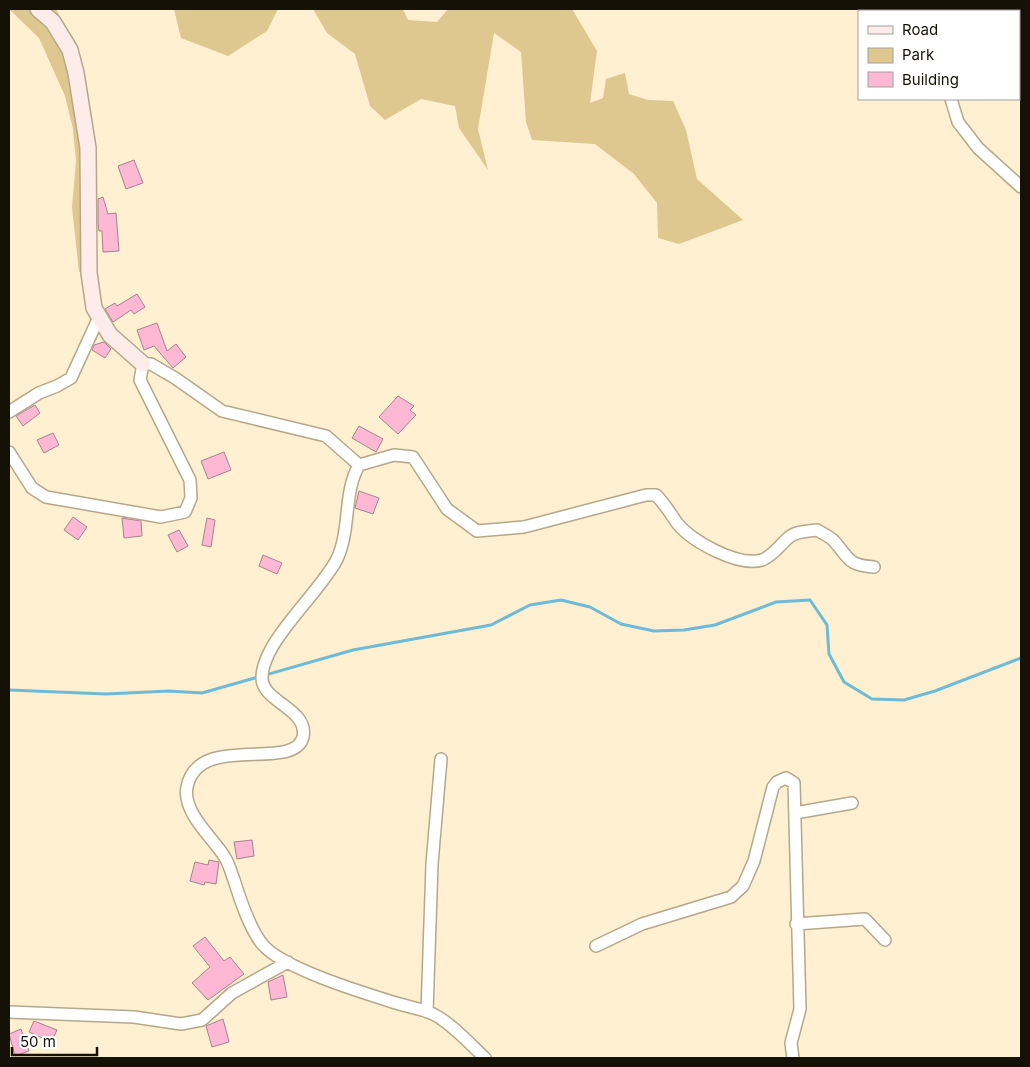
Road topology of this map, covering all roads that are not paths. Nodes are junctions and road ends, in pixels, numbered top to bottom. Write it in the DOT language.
graph roads {
  1 [pos="38,9"];
  2 [pos="950,100"];
  3 [pos="1021,187"];
  4 [pos="99,317"];
  5 [pos="143,364"];
  6 [pos="9,412"];
  7 [pos="9,452"];
  8 [pos="359,465"];
  9 [pos="874,567"];
  10 [pos="441,759"];
  11 [pos="852,803"];
  12 [pos="795,813"];
  13 [pos="796,924"];
  14 [pos="885,940"];
  15 [pos="596,946"];
  16 [pos="288,962"];
  17 [pos="9,1012"];
  18 [pos="427,1012"];
  19 [pos="485,1058"];
  20 [pos="793,1058"];
  1 -- 4 [label="street"];
  2 -- 3 [label="street"];
  4 -- 5 [label="street"];
  4 -- 6 [label="street"];
  5 -- 7 [label="street"];
  5 -- 8 [label="street"];
  8 -- 9 [label="street"];
  8 -- 16 [label="street"];
  10 -- 18 [label="street"];
  11 -- 12 [label="street"];
  12 -- 13 [label="street"];
  12 -- 15 [label="street"];
  13 -- 14 [label="street"];
  13 -- 20 [label="street"];
  16 -- 17 [label="street"];
  16 -- 18 [label="street"];
  18 -- 19 [label="street"];
}
